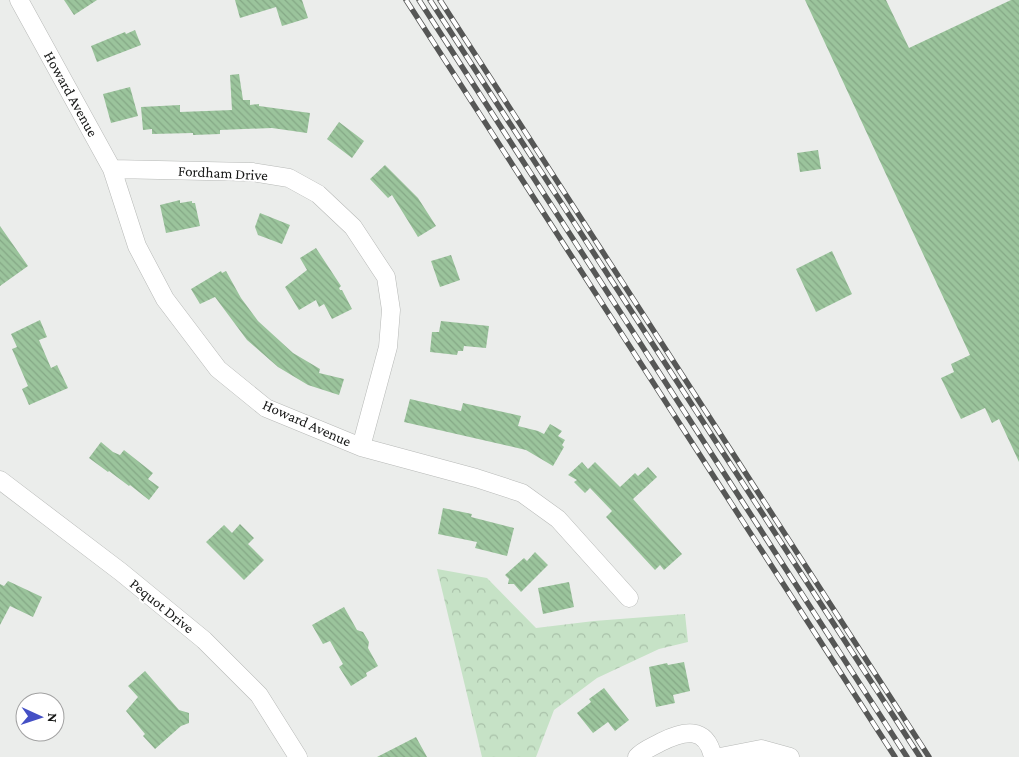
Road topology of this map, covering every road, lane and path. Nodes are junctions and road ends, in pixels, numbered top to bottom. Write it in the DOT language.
graph roads {
  1 [pos="20,0"];
  2 [pos="112,169"];
  3 [pos="361,447"];
  4 [pos="0,480"];
  5 [pos="629,598"];
  6 [pos="298,757"];
  7 [pos="637,757"];
  8 [pos="712,757"];
  9 [pos="720,757"];
  10 [pos="790,757"];
  1 -- 2 [label="street, Howard Avenue"];
  2 -- 3 [label="street, Howard Avenue"];
  2 -- 3 [label="street, Fordham Drive"];
  3 -- 5 [label="street, Howard Avenue"];
  4 -- 6 [label="street, Pequot Drive"];
  7 -- 8 [label="street"];
  9 -- 10 [label="street"];
}
